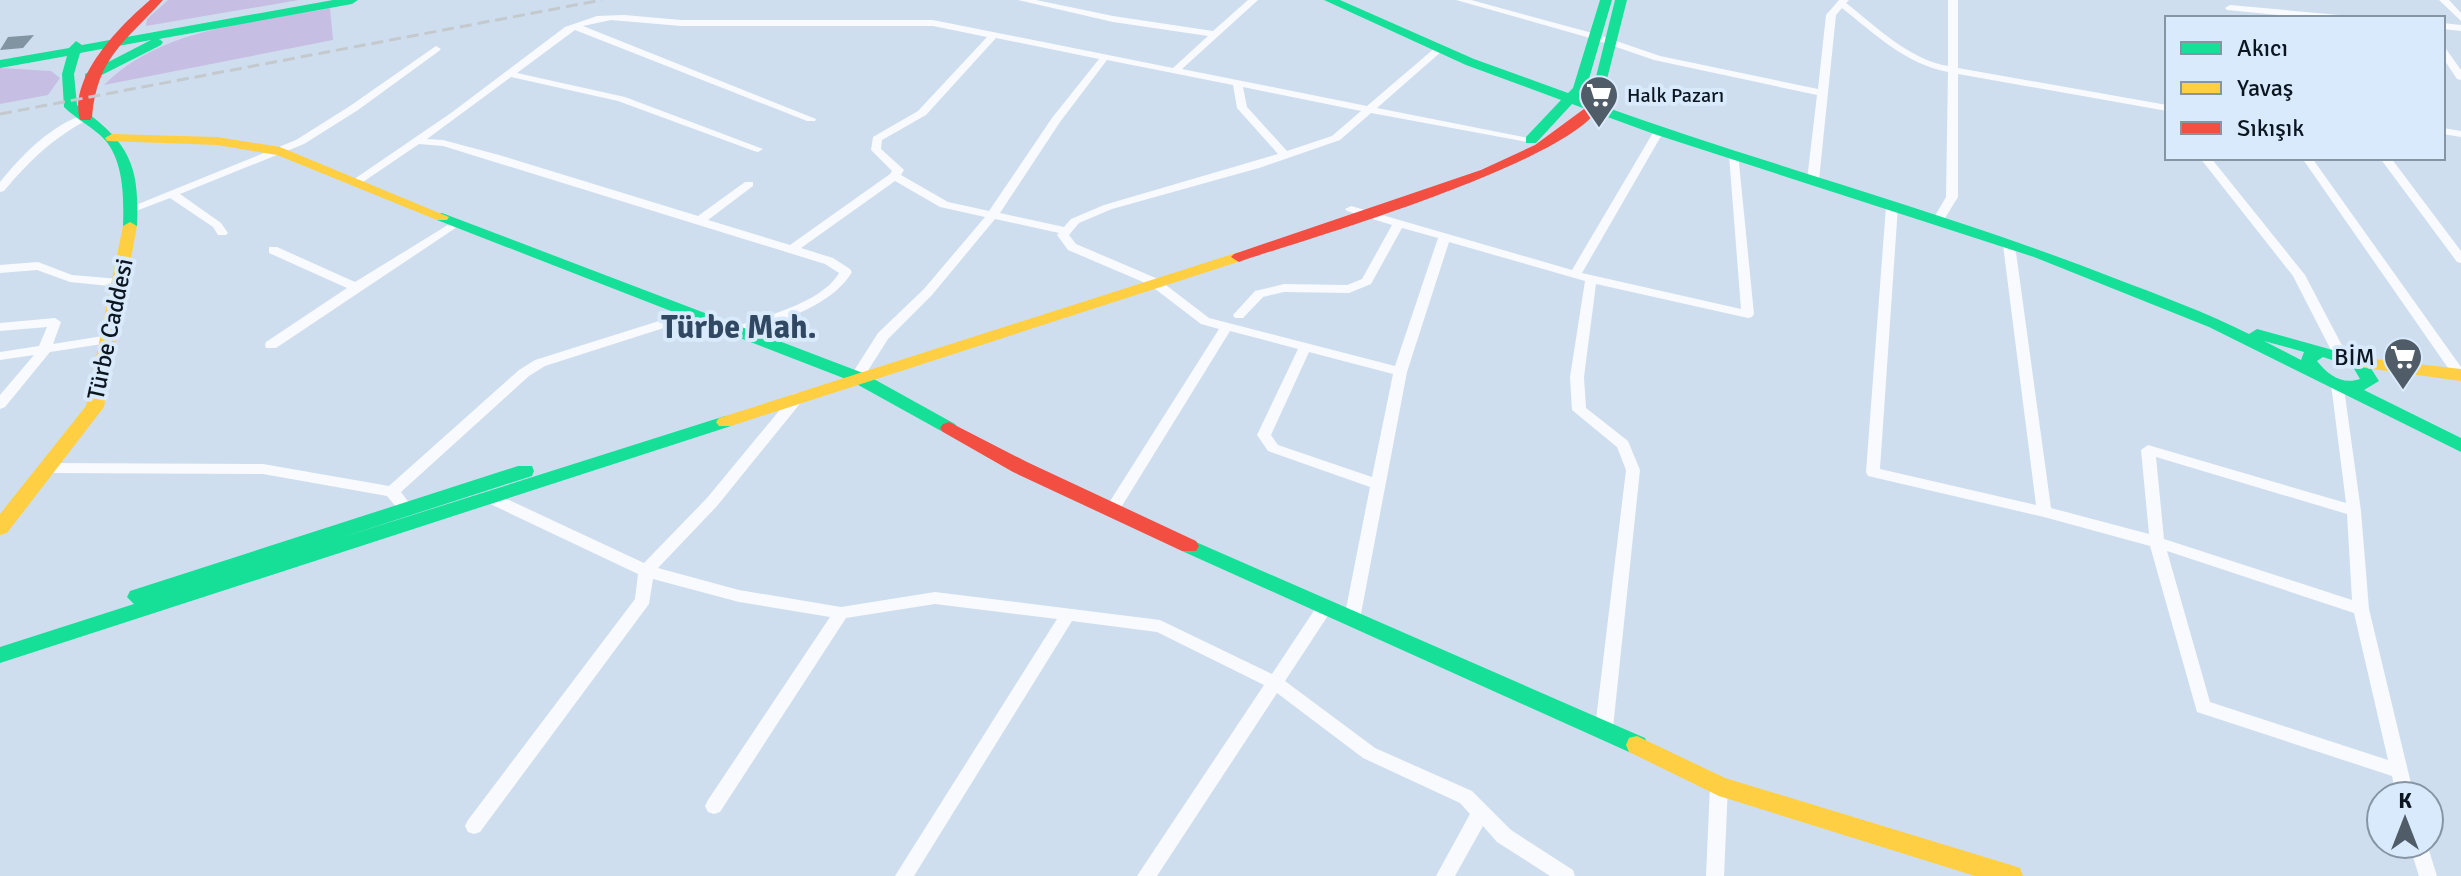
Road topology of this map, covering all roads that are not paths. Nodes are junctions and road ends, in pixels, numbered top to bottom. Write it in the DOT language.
graph roads {
  1 [pos="157,0"];
  2 [pos="321,0"];
  3 [pos="352,0"];
  4 [pos="1023,0"];
  5 [pos="1253,0"];
  6 [pos="1330,0"];
  7 [pos="1606,0"];
  8 [pos="1621,0"];
  9 [pos="1953,0"];
  10 [pos="2444,0"];
  11 [pos="1466,1"];
  12 [pos="1843,2"];
  13 [pos="2227,4"];
  14 [pos="2323,16"];
  15 [pos="2461,18"];
  16 [pos="574,26"];
  17 [pos="182,32"];
  18 [pos="1215,34"];
  19 [pos="994,35"];
  20 [pos="1601,39"];
  21 [pos="114,41"];
  22 [pos="75,48"];
  23 [pos="436,49"];
  24 [pos="1439,49"];
  25 [pos="2445,54"];
  26 [pos="1105,57"];
  27 [pos="0,62"];
  28 [pos="1177,69"];
  29 [pos="1952,72"];
  30 [pos="68,74"];
  31 [pos="509,74"];
  32 [pos="90,77"];
  33 [pos="2461,77"];
  34 [pos="1237,82"];
  35 [pos="1821,93"];
  36 [pos="1568,98"];
  37 [pos="1594,108"];
  38 [pos="2165,108"];
  39 [pos="1369,111"];
  40 [pos="85,117"];
  41 [pos="811,119"];
  42 [pos="1659,131"];
  43 [pos="112,138"];
  44 [pos="418,141"];
  45 [pos="1529,141"];
  46 [pos="758,149"];
  47 [pos="280,151"];
  48 [pos="1285,155"];
  49 [pos="1734,155"];
  50 [pos="2207,160"];
  51 [pos="2308,160"];
  52 [pos="2387,160"];
  53 [pos="895,176"];
  54 [pos="1813,180"];
  55 [pos="356,182"];
  56 [pos="749,184"];
  57 [pos="0,189"];
  58 [pos="172,194"];
  59 [pos="1892,206"];
  60 [pos="132,209"];
  61 [pos="1351,209"];
  62 [pos="1370,214"];
  63 [pos="992,216"];
  64 [pos="700,220"];
  65 [pos="1938,221"];
  66 [pos="1399,222"];
  67 [pos="456,223"];
  68 [pos="1066,231"];
  69 [pos="222,233"];
  70 [pos="1445,236"];
  71 [pos="2009,245"];
  72 [pos="792,249"];
  73 [pos="273,250"];
  74 [pos="2461,259"];
  75 [pos="0,269"];
  76 [pos="1583,277"];
  77 [pos="1147,279"];
  78 [pos="119,283"];
  79 [pos="356,287"];
  80 [pos="694,314"];
  81 [pos="1239,315"];
  82 [pos="2215,323"];
  83 [pos="0,327"];
  84 [pos="1226,327"];
  85 [pos="736,331"];
  86 [pos="109,339"];
  87 [pos="271,345"];
  88 [pos="1305,348"];
  89 [pos="45,349"];
  90 [pos="0,356"];
  91 [pos="2340,356"];
  92 [pos="861,369"];
  93 [pos="834,371"];
  94 [pos="1400,372"];
  95 [pos="2461,375"];
  96 [pos="2330,381"];
  97 [pos="798,397"];
  98 [pos="0,404"];
  99 [pos="2461,446"];
  100 [pos="48,468"];
  101 [pos="1378,484"];
  102 [pos="392,492"];
  103 [pos="489,497"];
  104 [pos="406,508"];
  105 [pos="1112,510"];
  106 [pos="2354,511"];
  107 [pos="2044,512"];
  108 [pos="0,528"];
  109 [pos="2157,542"];
  110 [pos="646,571"];
  111 [pos="1325,607"];
  112 [pos="2361,609"];
  113 [pos="841,613"];
  114 [pos="1069,613"];
  115 [pos="1352,619"];
  116 [pos="0,643"];
  117 [pos="0,655"];
  118 [pos="1275,683"];
  119 [pos="1604,728"];
  120 [pos="2398,771"];
  121 [pos="2401,780"];
  122 [pos="1719,786"];
  123 [pos="714,806"];
  124 [pos="1481,812"];
  125 [pos="474,826"];
  126 [pos="904,876"];
  127 [pos="1146,876"];
  128 [pos="1445,876"];
  129 [pos="1566,876"];
  130 [pos="1715,876"];
  131 [pos="2011,876"];
  1 -- 21 [label="main road"];
  2 -- 21 [label="main road"];
  3 -- 17 [label="main road"];
  4 -- 18 [label="street"];
  5 -- 18 [label="street"];
  6 -- 24 [label="main road"];
  7 -- 20 [label="main road"];
  8 -- 20 [label="main road"];
  9 -- 29 [label="street"];
  10 -- 15 [label="street"];
  11 -- 20 [label="street"];
  12 -- 29 [label="street"];
  12 -- 35 [label="street"];
  13 -- 14 [label="street"];
  16 -- 19 [label="street"];
  16 -- 31 [label="street"];
  16 -- 41 [label="street"];
  17 -- 21 [label="main road"];
  17 -- 32 [label="main road"];
  18 -- 28 [label="street"];
  19 -- 26 [label="street"];
  19 -- 53 [label="street"];
  20 -- 35 [label="street"];
  20 -- 36 [label="main road"];
  20 -- 37 [label="main road"];
  21 -- 22 [label="main road"];
  21 -- 32 [label="main road"];
  22 -- 27 [label="main road"];
  22 -- 30 [label="main road"];
  23 -- 47 [label="street"];
  24 -- 36 [label="main road"];
  24 -- 39 [label="street"];
  25 -- 33 [label="street"];
  26 -- 28 [label="street"];
  26 -- 63 [label="street"];
  27 -- 30 [label="main road"];
  28 -- 34 [label="street"];
  29 -- 38 [label="street"];
  29 -- 65 [label="street"];
  30 -- 40 [label="main road"];
  31 -- 44 [label="street"];
  31 -- 46 [label="street"];
  32 -- 40 [label="main road"];
  34 -- 39 [label="street"];
  34 -- 48 [label="street"];
  35 -- 54 [label="street"];
  36 -- 37 [label="main road"];
  36 -- 45 [label="main road"];
  37 -- 42 [label="main road"];
  37 -- 62 [label="main road"];
  39 -- 45 [label="street"];
  39 -- 48 [label="street"];
  40 -- 43 [label="main road"];
  40 -- 57 [label="street"];
  42 -- 49 [label="main road"];
  42 -- 76 [label="street"];
  43 -- 47 [label="main road"];
  43 -- 60 [label="main road, Türbe Caddesi"];
  44 -- 55 [label="street"];
  44 -- 64 [label="street"];
  45 -- 61 [label="main road"];
  47 -- 55 [label="main road"];
  47 -- 58 [label="street"];
  48 -- 68 [label="street"];
  49 -- 54 [label="main road"];
  49 -- 76 [label="street"];
  50 -- 91 [label="street"];
  51 -- 95 [label="street"];
  52 -- 74 [label="street"];
  53 -- 63 [label="street"];
  53 -- 72 [label="street"];
  54 -- 59 [label="main road"];
  55 -- 67 [label="main road"];
  56 -- 64 [label="street"];
  58 -- 60 [label="street"];
  58 -- 69 [label="street"];
  59 -- 65 [label="main road"];
  59 -- 107 [label="street"];
  60 -- 78 [label="main road, Türbe Caddesi"];
  61 -- 62 [label="street"];
  61 -- 77 [label="main road"];
  62 -- 66 [label="street"];
  62 -- 77 [label="main road"];
  63 -- 68 [label="street"];
  63 -- 92 [label="street"];
  64 -- 72 [label="street"];
  65 -- 71 [label="main road"];
  66 -- 70 [label="street"];
  66 -- 81 [label="street"];
  67 -- 79 [label="street"];
  67 -- 80 [label="main road"];
  68 -- 77 [label="street"];
  70 -- 76 [label="street"];
  70 -- 94 [label="street"];
  71 -- 82 [label="main road"];
  71 -- 107 [label="street"];
  72 -- 85 [label="street"];
  73 -- 79 [label="street"];
  75 -- 78 [label="street"];
  76 -- 119 [label="street"];
  77 -- 84 [label="street"];
  77 -- 92 [label="main road"];
  78 -- 86 [label="main road, Türbe Caddesi"];
  79 -- 87 [label="street"];
  80 -- 85 [label="main road"];
  80 -- 102 [label="street"];
  82 -- 91 [label="main road"];
  82 -- 96 [label="main road"];
  83 -- 89 [label="street"];
  84 -- 88 [label="street"];
  84 -- 105 [label="street"];
  85 -- 93 [label="main road"];
  86 -- 89 [label="street"];
  86 -- 100 [label="main road, Türbe Caddesi"];
  88 -- 94 [label="street"];
  88 -- 101 [label="street"];
  89 -- 90 [label="street"];
  89 -- 98 [label="street"];
  91 -- 95 [label="main road"];
  91 -- 96 [label="main road"];
  91 -- 96 [label="main road"];
  92 -- 93 [label="main road"];
  92 -- 97 [label="main road"];
  92 -- 105 [label="main road"];
  93 -- 104 [label="main road"];
  94 -- 101 [label="street"];
  96 -- 99 [label="main road"];
  96 -- 106 [label="street"];
  97 -- 103 [label="main road"];
  97 -- 110 [label="street"];
  100 -- 102 [label="street"];
  100 -- 108 [label="main road, Türbe Caddesi"];
  101 -- 115 [label="street"];
  102 -- 104 [label="street"];
  103 -- 110 [label="street"];
  103 -- 117 [label="main road"];
  104 -- 116 [label="main road"];
  105 -- 111 [label="main road"];
  106 -- 109 [label="street"];
  106 -- 112 [label="street"];
  107 -- 109 [label="street"];
  109 -- 112 [label="street"];
  109 -- 120 [label="street"];
  110 -- 113 [label="street"];
  110 -- 125 [label="street"];
  111 -- 115 [label="main road"];
  111 -- 118 [label="street"];
  112 -- 120 [label="street"];
  113 -- 114 [label="street"];
  113 -- 123 [label="street"];
  114 -- 118 [label="street"];
  114 -- 126 [label="street"];
  115 -- 119 [label="main road"];
  118 -- 124 [label="street"];
  118 -- 127 [label="street"];
  119 -- 122 [label="main road"];
  120 -- 121 [label="street"];
  122 -- 130 [label="street"];
  122 -- 131 [label="main road"];
  124 -- 128 [label="street"];
  124 -- 129 [label="street"];
}
